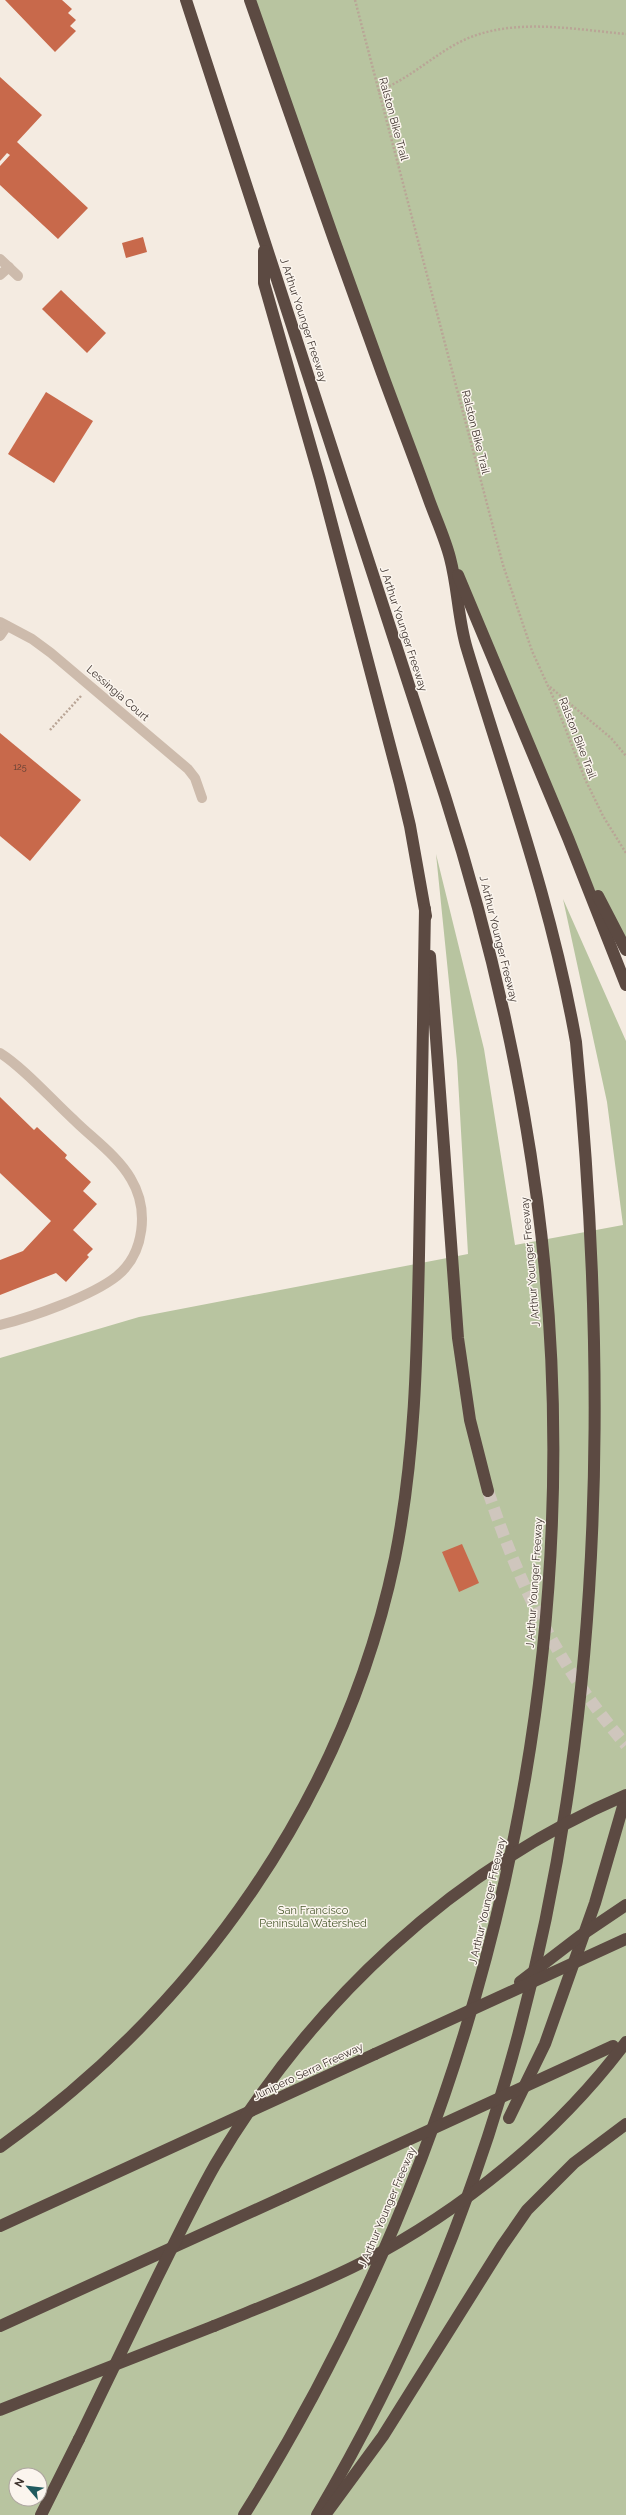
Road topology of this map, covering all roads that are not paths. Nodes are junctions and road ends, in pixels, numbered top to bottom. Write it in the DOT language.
graph roads {
  1 [pos="186,0"];
  2 [pos="250,0"];
  3 [pos="264,240"];
  4 [pos="0,259"];
  5 [pos="9,267"];
  6 [pos="0,275"];
  7 [pos="18,276"];
  8 [pos="450,556"];
  9 [pos="3,624"];
  10 [pos="0,636"];
  11 [pos="202,798"];
  12 [pos="568,838"];
  13 [pos="425,909"];
  14 [pos="626,950"];
  15 [pos="626,985"];
  16 [pos="0,1053"];
  17 [pos="601,1214"];
  18 [pos="0,1325"];
  19 [pos="488,1491"];
  20 [pos="626,1795"];
  21 [pos="584,1799"];
  22 [pos="578,1832"];
  23 [pos="626,1905"];
  24 [pos="626,1939"];
  25 [pos="554,1943"];
  26 [pos="502,1996"];
  27 [pos="626,2041"];
  28 [pos="626,2124"];
  29 [pos="0,2147"];
  30 [pos="493,2147"];
  31 [pos="0,2226"];
  32 [pos="0,2326"];
  33 [pos="0,2410"];
  34 [pos="41,2515"];
  35 [pos="244,2515"];
  36 [pos="317,2515"];
  37 [pos="325,2515"];
  1 -- 3 [label="highway, J Arthur Younger Freeway"];
  2 -- 8 [label="highway"];
  3 -- 13 [label="highway"];
  3 -- 35 [label="highway, J Arthur Younger Freeway"];
  4 -- 5 [label="street"];
  5 -- 6 [label="street"];
  5 -- 7 [label="street"];
  8 -- 12 [label="highway"];
  8 -- 17 [label="highway"];
  9 -- 10 [label="street"];
  9 -- 11 [label="street, Lessingia Court"];
  12 -- 14 [label="highway"];
  12 -- 15 [label="highway"];
  13 -- 19 [label="highway"];
  13 -- 29 [label="highway"];
  16 -- 18 [label="street"];
  20 -- 30 [label="highway"];
  20 -- 34 [label="highway, bridge"];
  21 -- 22 [label="highway"];
  23 -- 26 [label="highway, bridge"];
  24 -- 26 [label="highway, Junipero Serra Freeway, bridge"];
  25 -- 30 [label="highway"];
  26 -- 31 [label="highway, Junipero Serra Freeway, bridge"];
  27 -- 32 [label="highway, bridge"];
  27 -- 33 [label="highway, bridge"];
  28 -- 37 [label="highway"];
  30 -- 36 [label="highway"];
}
